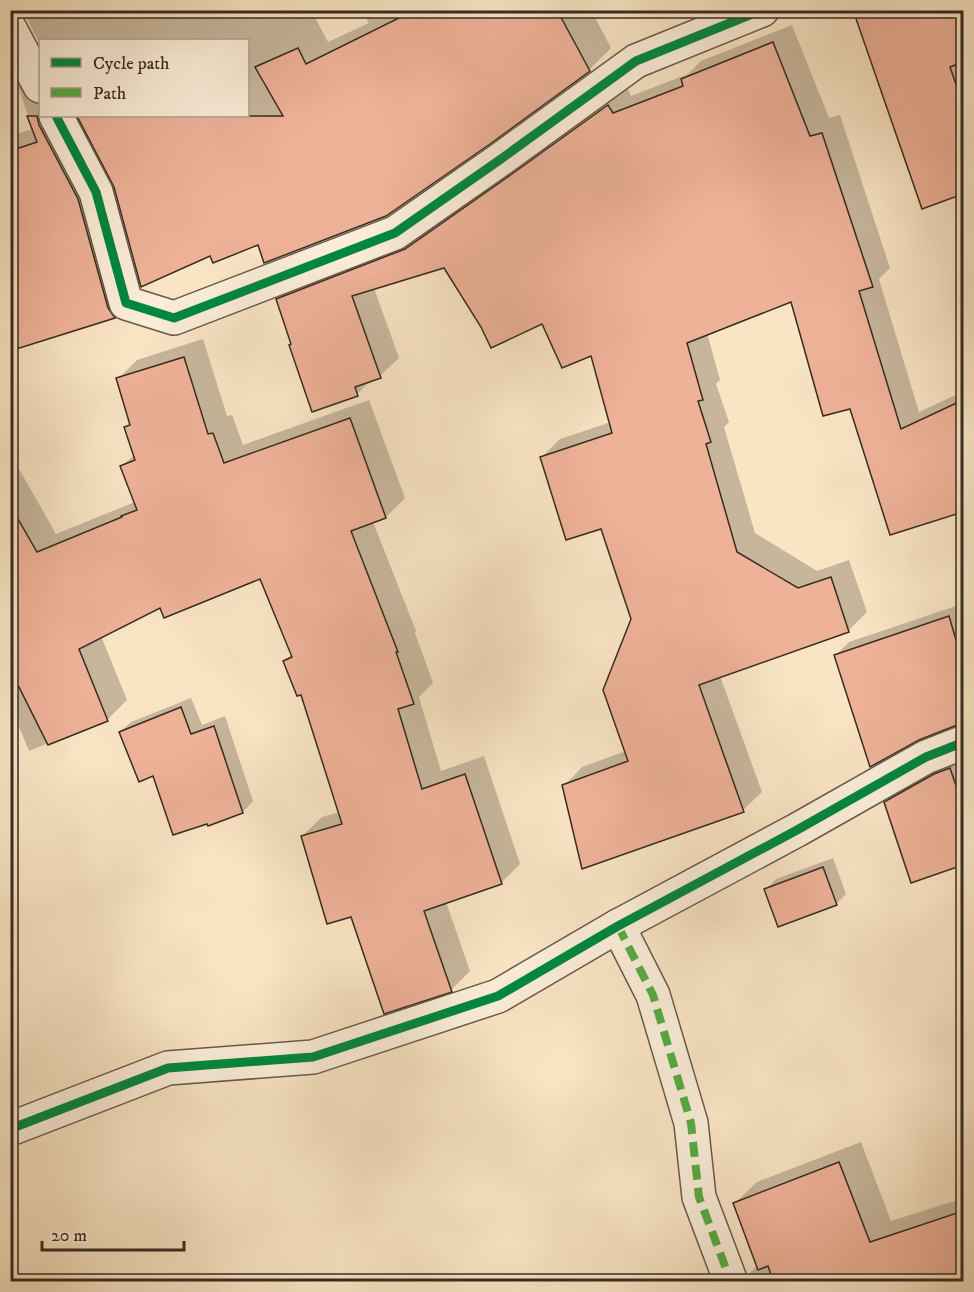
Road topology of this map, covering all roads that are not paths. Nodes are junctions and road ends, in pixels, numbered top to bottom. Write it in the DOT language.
graph roads {
  1 [pos="762,10"];
  2 [pos="10,29"];
  3 [pos="39,84"];
  4 [pos="57,117"];
  5 [pos="963,742"];
  6 [pos="618,926"];
  7 [pos="10,1129"];
  8 [pos="731,1281"];
  1 -- 4 [label="street"];
  2 -- 3 [label="street"];
  5 -- 6 [label="street"];
  6 -- 7 [label="street"];
  6 -- 8 [label="street"];
}
